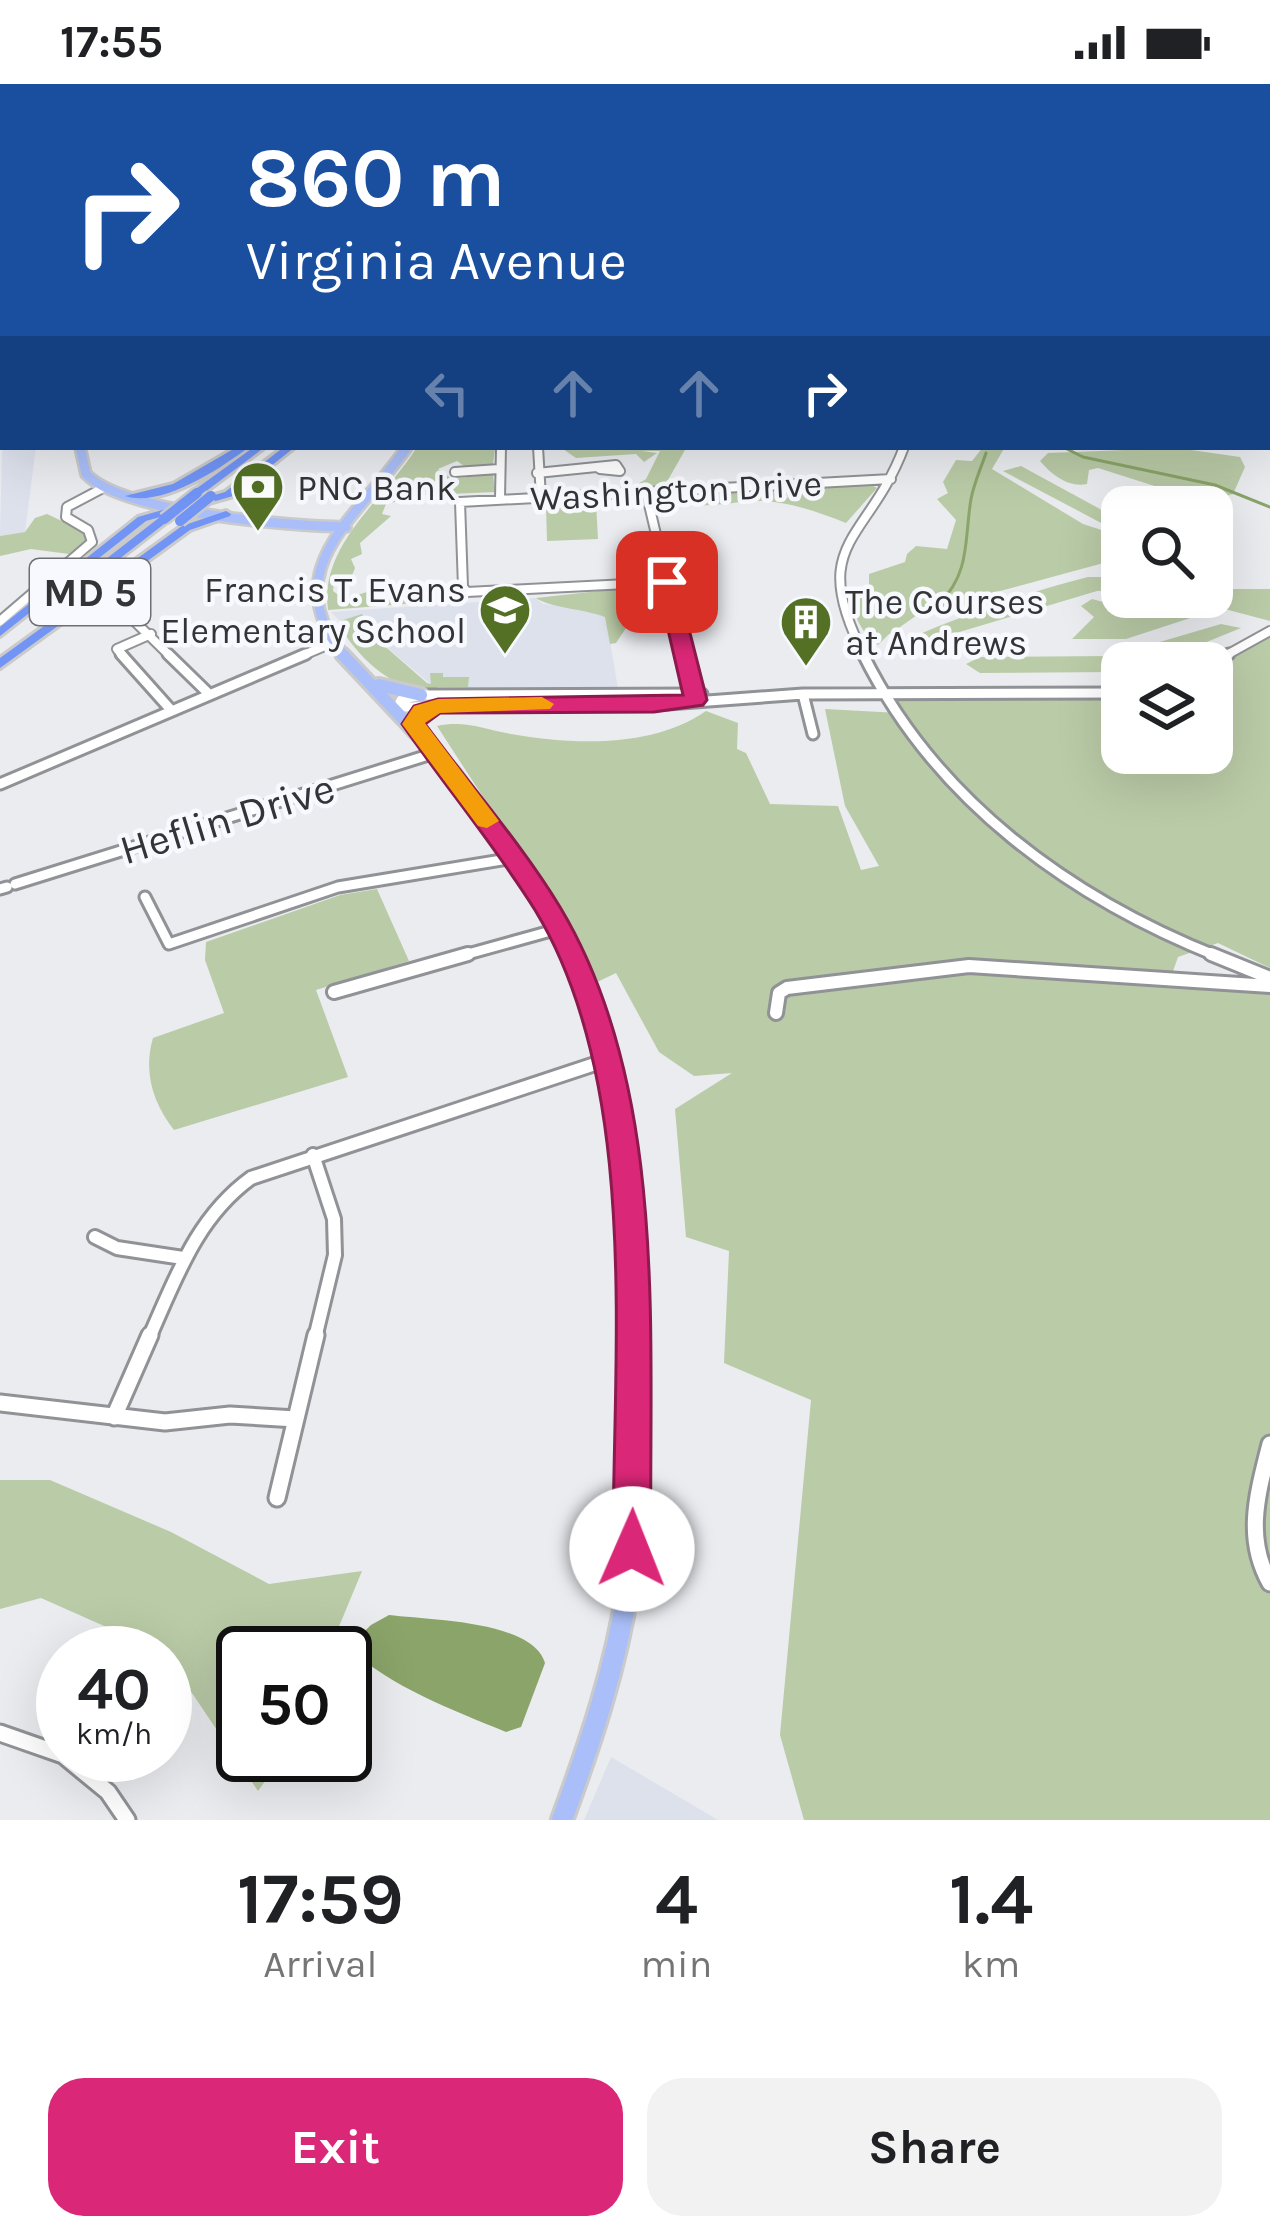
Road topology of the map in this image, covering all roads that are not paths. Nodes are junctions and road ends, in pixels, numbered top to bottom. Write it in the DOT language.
graph roads {
  1 [pos="80,450"];
  2 [pos="239,450"];
  3 [pos="256,450"];
  4 [pos="275,450"];
  5 [pos="286,450"];
  6 [pos="405,450"];
  7 [pos="501,450"];
  8 [pos="538,450"];
  9 [pos="903,450"];
  10 [pos="499,469"];
  11 [pos="600,470"];
  12 [pos="455,472"];
  13 [pos="537,473"];
  14 [pos="891,479"];
  15 [pos="184,486"];
  16 [pos="104,488"];
  17 [pos="646,491"];
  18 [pos="130,496"];
  19 [pos="541,497"];
  20 [pos="500,498"];
  21 [pos="188,507"];
  22 [pos="359,512"];
  23 [pos="226,514"];
  24 [pos="142,519"];
  25 [pos="327,524"];
  26 [pos="183,525"];
  27 [pos="346,526"];
  28 [pos="332,543"];
  29 [pos="667,582"];
  30 [pos="124,611"];
  31 [pos="0,621"];
  32 [pos="1270,631"];
  33 [pos="0,633"];
  34 [pos="151,634"];
  35 [pos="334,642"];
  36 [pos="0,645"];
  37 [pos="1233,651"];
  38 [pos="0,663"];
  39 [pos="689,674"];
  40 [pos="372,682"];
  41 [pos="1101,693"];
  42 [pos="209,694"];
  43 [pos="661,694"];
  44 [pos="803,694"];
  45 [pos="881,694"];
  46 [pos="421,695"];
  47 [pos="691,699"];
  48 [pos="438,706"];
  49 [pos="398,707"];
  50 [pos="171,710"];
  51 [pos="413,724"];
  52 [pos="812,734"];
  53 [pos="438,752"];
  54 [pos="0,784"];
  55 [pos="514,858"];
  56 [pos="7,886"];
  57 [pos="146,898"];
  58 [pos="558,929"];
  59 [pos="1240,966"];
  60 [pos="1270,982"];
  61 [pos="1231,986"];
  62 [pos="334,992"];
  63 [pos="776,1013"];
  64 [pos="608,1060"];
  65 [pos="313,1155"];
  66 [pos="95,1237"];
  67 [pos="182,1258"];
  68 [pos="0,1403"];
  69 [pos="114,1417"];
  70 [pos="296,1419"];
  71 [pos="1270,1444"];
  72 [pos="277,1498"];
  73 [pos="1270,1583"];
  74 [pos="0,1733"];
  75 [pos="36,1746"];
  76 [pos="96,1782"];
  77 [pos="127,1820"];
  78 [pos="562,1820"];
  1 -- 16 [label="main road"];
  2 -- 15 [label="highway"];
  3 -- 36 [label="highway, MD 5, bridge"];
  4 -- 26 [label="highway, MD 5, bridge"];
  5 -- 21 [label="highway"];
  6 -- 22 [label="main road"];
  7 -- 10 [label="street"];
  8 -- 13 [label="street"];
  9 -- 14 [label="street"];
  10 -- 12 [label="street"];
  10 -- 20 [label="street"];
  11 -- 13 [label="street"];
  13 -- 19 [label="street"];
  14 -- 17 [label="street, Washington Drive"];
  14 -- 45 [label="street"];
  15 -- 18 [label="highway"];
  15 -- 21 [label="highway"];
  16 -- 18 [label="main road"];
  16 -- 31 [label="street"];
  17 -- 19 [label="street, Washington Drive"];
  17 -- 29 [label="street"];
  18 -- 21 [label="main road"];
  18 -- 24 [label="highway"];
  19 -- 20 [label="street, Washington Drive"];
  20 -- 29 [label="street, Washington Drive"];
  21 -- 23 [label="main road"];
  21 -- 24 [label="highway"];
  21 -- 26 [label="highway"];
  22 -- 25 [label="main road"];
  22 -- 27 [label="main road"];
  23 -- 25 [label="main road"];
  23 -- 26 [label="highway"];
  24 -- 33 [label="highway"];
  25 -- 27 [label="main road"];
  25 -- 28 [label="main road"];
  26 -- 38 [label="highway"];
  27 -- 28 [label="main road"];
  28 -- 35 [label="main road"];
  29 -- 39 [label="street"];
  30 -- 34 [label="street"];
  32 -- 37 [label="street"];
  34 -- 42 [label="street"];
  34 -- 50 [label="street"];
  35 -- 40 [label="main road"];
  35 -- 42 [label="street"];
  39 -- 43 [label="street"];
  39 -- 47 [label="street"];
  40 -- 46 [label="main road"];
  40 -- 49 [label="main road"];
  41 -- 45 [label="street"];
  42 -- 50 [label="street"];
  43 -- 46 [label="street"];
  43 -- 47 [label="street"];
  44 -- 45 [label="street"];
  44 -- 47 [label="street"];
  44 -- 52 [label="street"];
  45 -- 59 [label="street"];
  46 -- 49 [label="street"];
  47 -- 48 [label="street"];
  48 -- 49 [label="street"];
  48 -- 51 [label="main road"];
  49 -- 51 [label="main road"];
  50 -- 54 [label="street"];
  51 -- 53 [label="main road"];
  53 -- 55 [label="main road"];
  53 -- 56 [label="street, Heflin Drive"];
  55 -- 57 [label="street"];
  55 -- 58 [label="main road"];
  58 -- 62 [label="street"];
  58 -- 64 [label="main road"];
  59 -- 60 [label="street"];
  59 -- 61 [label="street"];
  60 -- 61 [label="street"];
  61 -- 63 [label="street"];
  64 -- 65 [label="street"];
  64 -- 78 [label="main road"];
  65 -- 67 [label="street"];
  65 -- 70 [label="street"];
  66 -- 67 [label="street"];
  67 -- 69 [label="street"];
  68 -- 69 [label="street"];
  69 -- 70 [label="street"];
  70 -- 72 [label="street"];
  71 -- 73 [label="street"];
  74 -- 75 [label="street"];
  76 -- 77 [label="street"];
}
